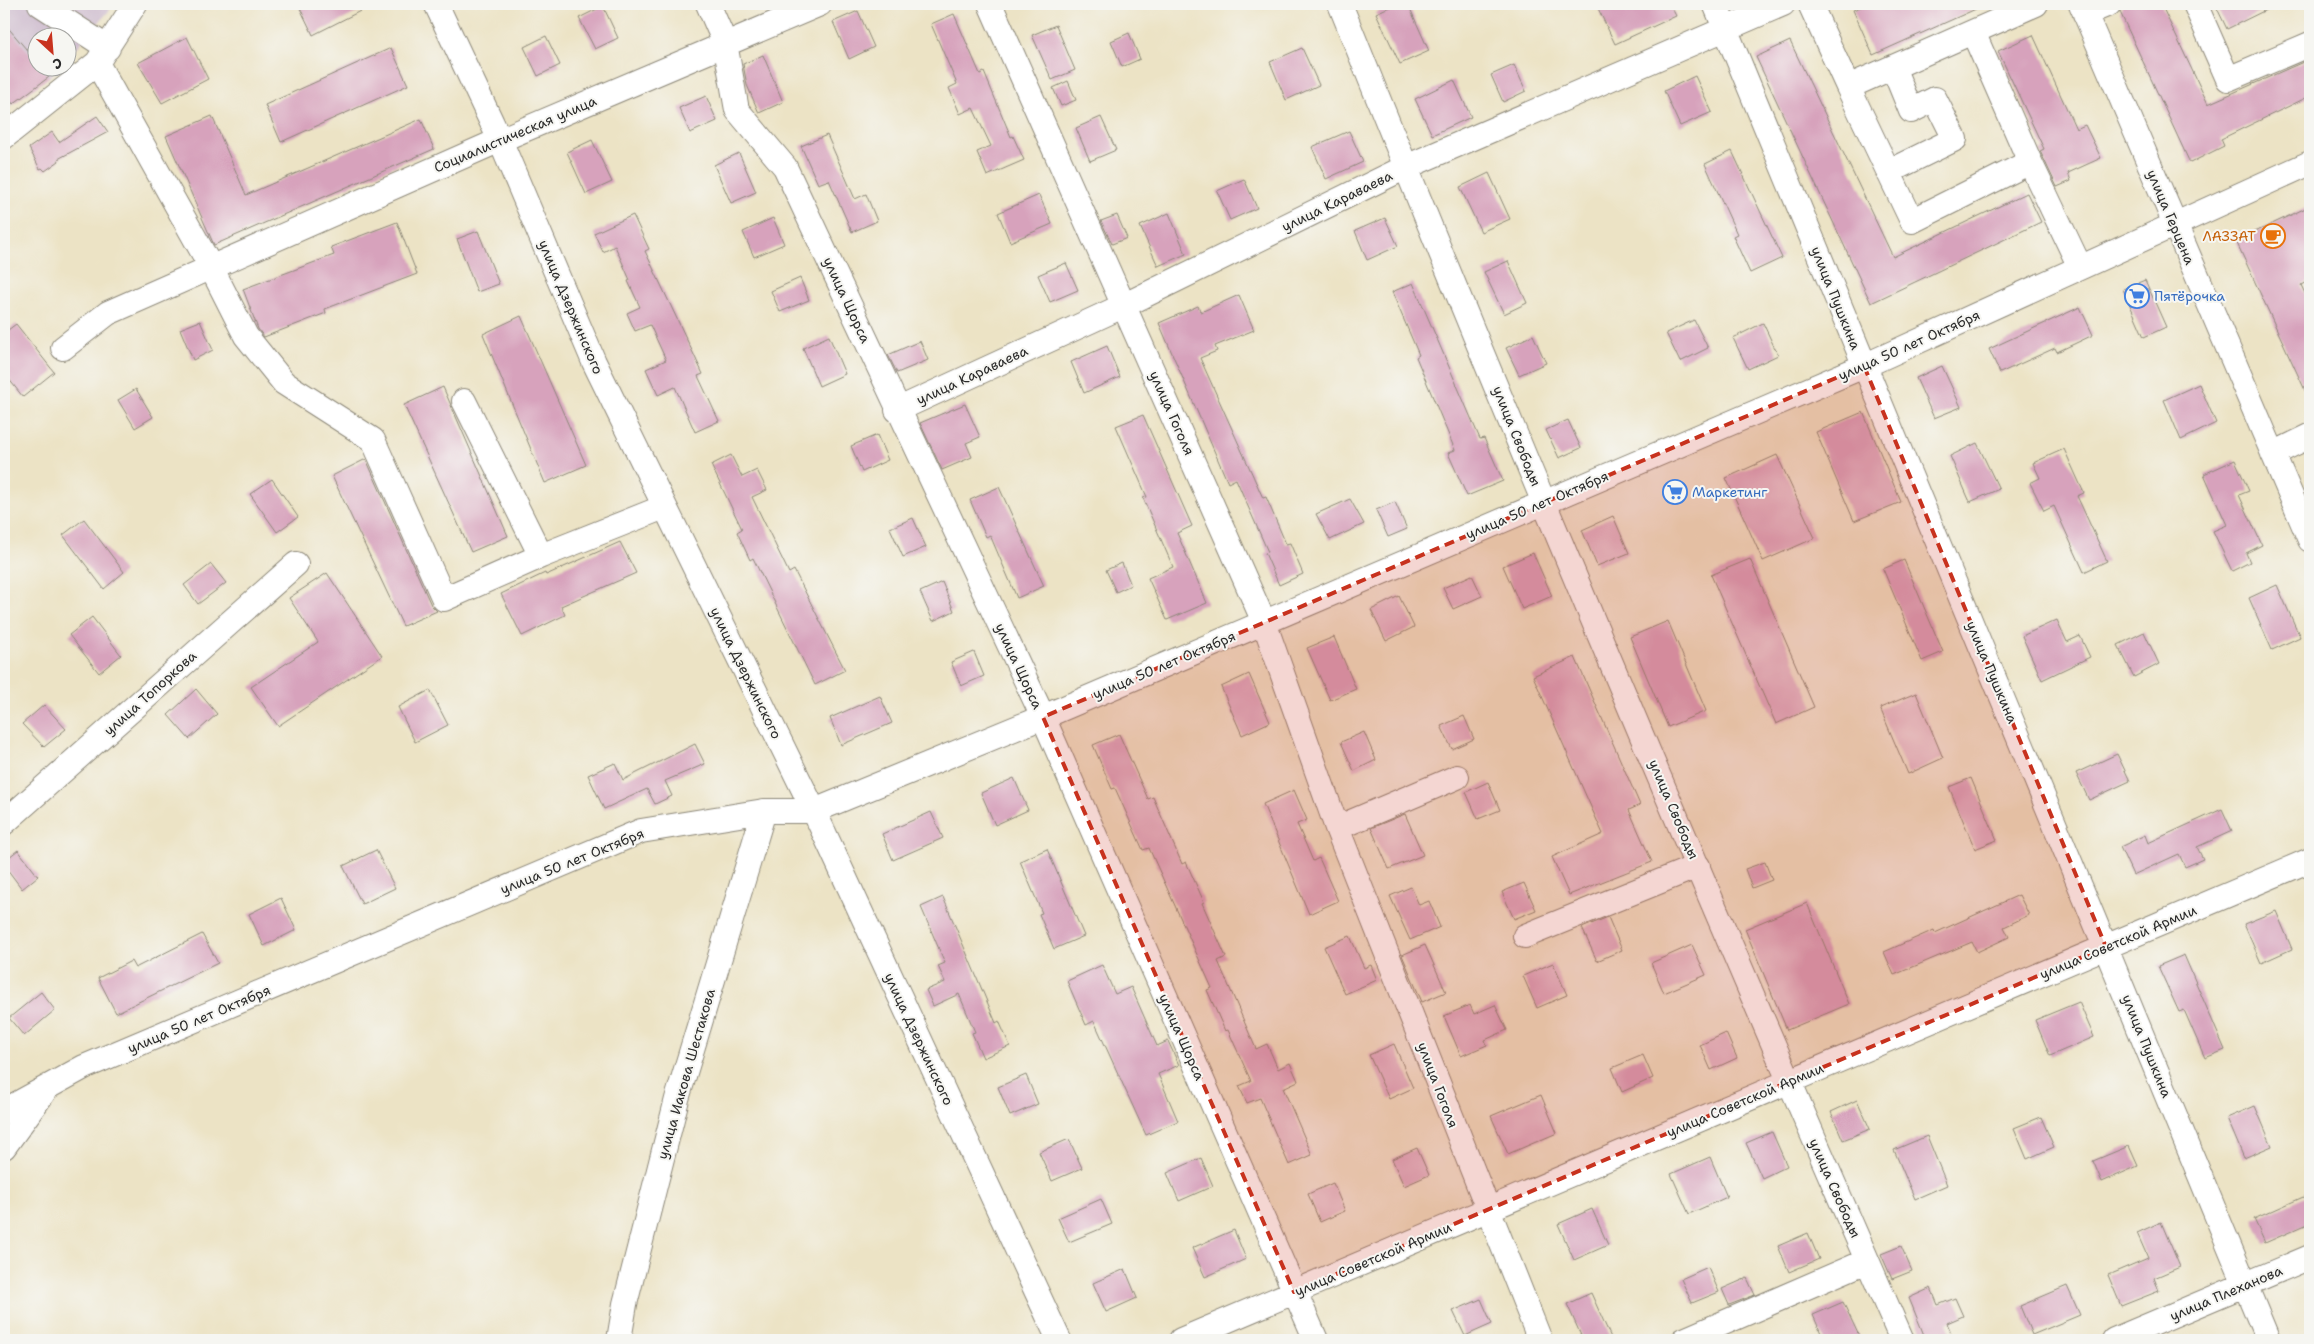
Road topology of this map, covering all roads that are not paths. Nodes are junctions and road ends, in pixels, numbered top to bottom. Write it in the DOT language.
graph roads {
  1 [pos="40,4"];
  2 [pos="134,4"];
  3 [pos="436,4"];
  4 [pos="708,4"];
  5 [pos="820,4"];
  6 [pos="990,4"];
  7 [pos="1340,4"];
  8 [pos="1715,4"];
  9 [pos="1783,4"];
  10 [pos="1810,4"];
  11 [pos="2036,4"];
  12 [pos="2109,4"];
  13 [pos="2196,4"];
  14 [pos="2083,9"];
  15 [pos="1726,29"];
  16 [pos="1973,32"];
  17 [pos="725,43"];
  18 [pos="2310,44"];
  19 [pos="102,56"];
  20 [pos="1893,67"];
  21 [pos="1848,87"];
  22 [pos="4,137"];
  23 [pos="500,140"];
  24 [pos="2030,162"];
  25 [pos="2310,163"];
  26 [pos="1406,167"];
  27 [pos="1888,172"];
  28 [pos="2174,224"];
  29 [pos="211,266"];
  30 [pos="2080,267"];
  31 [pos="1125,305"];
  32 [pos="63,348"];
  33 [pos="1864,366"];
  34 [pos="464,401"];
  35 [pos="897,410"];
  36 [pos="2310,436"];
  37 [pos="2273,454"];
  38 [pos="1544,502"];
  39 [pos="664,507"];
  40 [pos="2310,540"];
  41 [pos="541,556"];
  42 [pos="296,564"];
  43 [pos="1264,622"];
  44 [pos="1043,717"];
  45 [pos="1457,777"];
  46 [pos="764,811"];
  47 [pos="814,811"];
  48 [pos="4,823"];
  49 [pos="1337,828"];
  50 [pos="2310,860"];
  51 [pos="1698,866"];
  52 [pos="1525,936"];
  53 [pos="2106,947"];
  54 [pos="1789,1082"];
  55 [pos="48,1087"];
  56 [pos="4,1111"];
  57 [pos="4,1147"];
  58 [pos="1487,1210"];
  59 [pos="2310,1257"];
  60 [pos="1867,1261"];
  61 [pos="2244,1285"];
  62 [pos="1294,1292"];
  63 [pos="619,1340"];
  64 [pos="1059,1340"];
  65 [pos="1181,1340"];
  66 [pos="1316,1340"];
  67 [pos="1540,1340"];
  68 [pos="1684,1340"];
  69 [pos="1902,1340"];
  70 [pos="2114,1340"];
  71 [pos="2268,1340"];
  1 -- 19 [label="street"];
  2 -- 19 [label="street"];
  3 -- 23 [label="street, улица Дзержинского"];
  4 -- 17 [label="street, улица Щорса"];
  5 -- 17 [label="street, Социалистическая улица"];
  6 -- 31 [label="street, улица Гоголя"];
  7 -- 26 [label="street, улица Свободы"];
  8 -- 15 [label="street, улица Пушкина"];
  9 -- 15 [label="street, улица Караваева"];
  10 -- 21 [label="street"];
  11 -- 16 [label="street"];
  12 -- 14 [label="street"];
  13 -- 18 [label="street"];
  14 -- 28 [label="street, улица Герцена"];
  15 -- 26 [label="street, улица Караваева"];
  15 -- 33 [label="street, улица Пушкина"];
  16 -- 20 [label="street"];
  16 -- 24 [label="street"];
  17 -- 23 [label="street, Социалистическая улица"];
  17 -- 35 [label="street, улица Щорса"];
  19 -- 22 [label="street"];
  19 -- 29 [label="street"];
  20 -- 21 [label="street"];
  20 -- 27 [label="street"];
  21 -- 27 [label="street"];
  23 -- 29 [label="street, Социалистическая улица"];
  23 -- 39 [label="street, улица Дзержинского"];
  24 -- 27 [label="street"];
  24 -- 30 [label="street"];
  25 -- 28 [label="street, улица 50 лет Октября"];
  26 -- 31 [label="street, улица Караваева"];
  26 -- 38 [label="street, улица Свободы"];
  28 -- 30 [label="street, улица 50 лет Октября"];
  28 -- 37 [label="street, улица Герцена"];
  29 -- 32 [label="street, Социалистическая улица"];
  29 -- 41 [label="street"];
  30 -- 33 [label="street, улица 50 лет Октября"];
  31 -- 35 [label="street, улица Караваева"];
  31 -- 43 [label="street, улица Гоголя"];
  33 -- 38 [label="street, улица 50 лет Октября"];
  33 -- 53 [label="street, улица Пушкина"];
  34 -- 41 [label="street"];
  35 -- 44 [label="street, улица Щорса"];
  36 -- 37 [label="street"];
  37 -- 40 [label="street, улица Герцена"];
  38 -- 43 [label="street, улица 50 лет Октября"];
  38 -- 51 [label="street, улица Свободы"];
  39 -- 41 [label="street"];
  39 -- 47 [label="street, улица Дзержинского"];
  42 -- 48 [label="street, улица Топоркова"];
  43 -- 44 [label="street, улица 50 лет Октября"];
  43 -- 49 [label="street, улица Гоголя"];
  44 -- 47 [label="street, улица 50 лет Октября"];
  44 -- 62 [label="street, улица Щорса"];
  45 -- 49 [label="street"];
  46 -- 47 [label="street, улица 50 лет Октября"];
  46 -- 55 [label="street, улица 50 лет Октября"];
  46 -- 63 [label="street, улица Иакова Шестакова"];
  47 -- 64 [label="street, улица Дзержинского"];
  49 -- 58 [label="street, улица Гоголя"];
  50 -- 53 [label="street, улица Советской Армии"];
  51 -- 52 [label="street, улица Свободы"];
  51 -- 54 [label="street, улица Свободы"];
  53 -- 54 [label="street, улица Советской Армии"];
  53 -- 61 [label="street, улица Пушкина"];
  54 -- 58 [label="street, улица Советской Армии"];
  54 -- 60 [label="street, улица Свободы"];
  55 -- 56 [label="street, улица 50 лет Октября"];
  55 -- 57 [label="street"];
  58 -- 62 [label="street, улица Советской Армии"];
  58 -- 67 [label="street, улица Гоголя"];
  59 -- 61 [label="street, улица Плеханова"];
  60 -- 68 [label="street"];
  60 -- 69 [label="street, улица Свободы"];
  61 -- 70 [label="street, улица Плеханова"];
  61 -- 71 [label="street, улица Пушкина"];
  62 -- 65 [label="street, улица Советской Армии"];
  62 -- 66 [label="street, улица Щорса"];
}
